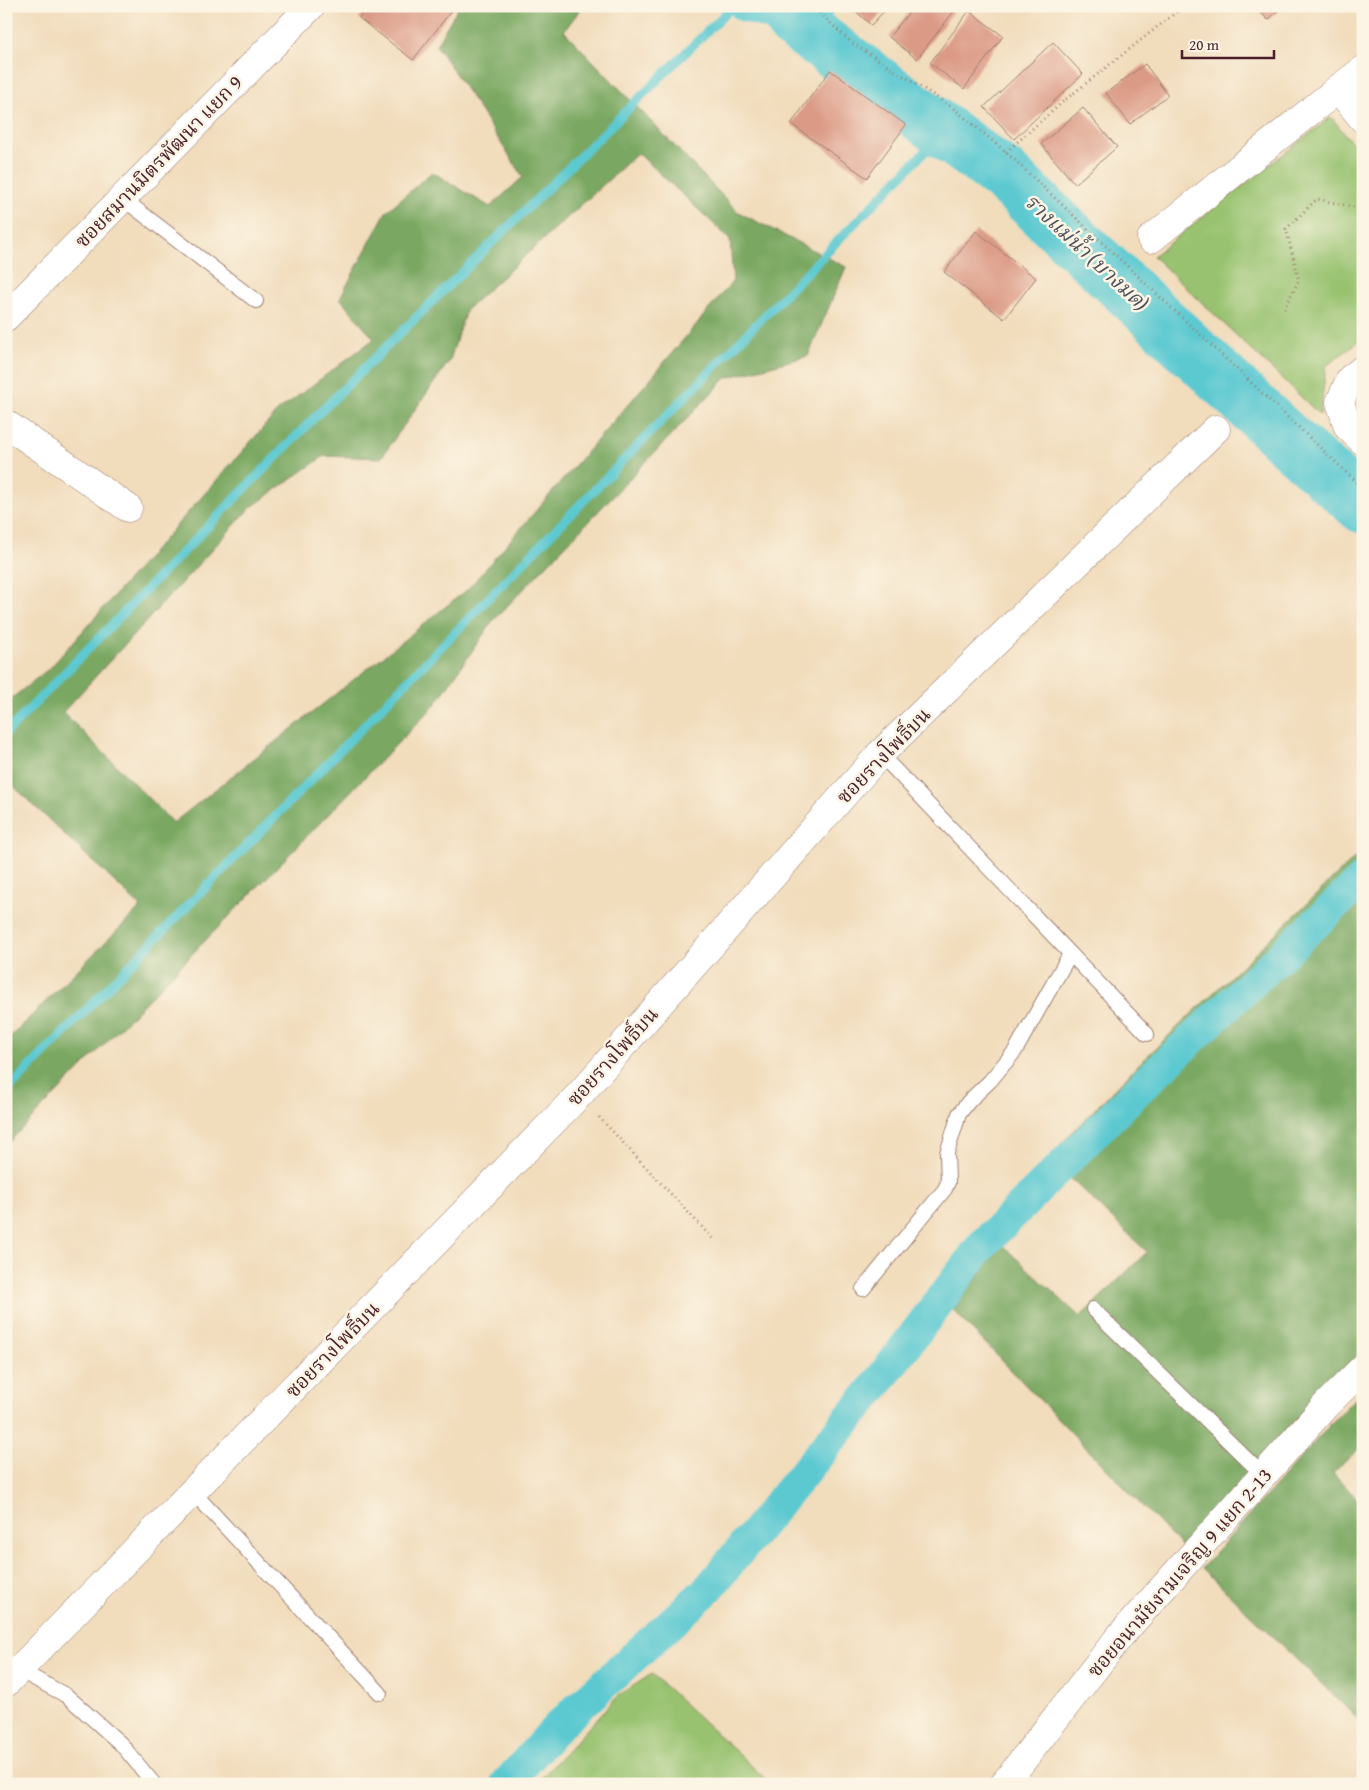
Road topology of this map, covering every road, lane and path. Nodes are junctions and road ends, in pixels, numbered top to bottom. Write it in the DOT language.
graph roads {
  1 [pos="311,6"];
  2 [pos="812,6"];
  3 [pos="1184,6"];
  4 [pos="1363,70"];
  5 [pos="1338,89"];
  6 [pos="1363,119"];
  7 [pos="1006,152"];
  8 [pos="122,198"];
  9 [pos="1363,210"];
  10 [pos="1151,239"];
  11 [pos="256,301"];
  12 [pos="1284,309"];
  13 [pos="6,317"];
  14 [pos="1363,369"];
  15 [pos="6,424"];
  16 [pos="1216,429"];
  17 [pos="1363,441"];
  18 [pos="1363,488"];
  19 [pos="128,508"];
  20 [pos="880,754"];
  21 [pos="1070,954"];
  22 [pos="1147,1034"];
  23 [pos="578,1095"];
  24 [pos="715,1241"];
  25 [pos="863,1289"];
  26 [pos="1093,1309"];
  27 [pos="1363,1368"];
  28 [pos="1263,1475"];
  29 [pos="193,1492"];
  30 [pos="13,1677"];
  31 [pos="380,1693"];
  32 [pos="149,1782"];
  33 [pos="1004,1784"];
  1 -- 8 [label="street, ซอยสมานมิตรพัฒนา แยก 9"];
  2 -- 7 [label="path"];
  3 -- 7 [label="path"];
  4 -- 5 [label="street"];
  5 -- 6 [label="street"];
  5 -- 10 [label="street"];
  7 -- 18 [label="path"];
  8 -- 11 [label="lane"];
  8 -- 13 [label="street, ซอยสมานมิตรพัฒนา แยก 9"];
  9 -- 12 [label="path"];
  14 -- 17 [label="street"];
  15 -- 19 [label="street"];
  16 -- 20 [label="street, ซอยรางโพธิ์บน"];
  20 -- 21 [label="lane"];
  20 -- 23 [label="street, ซอยรางโพธิ์บน"];
  21 -- 22 [label="lane"];
  21 -- 25 [label="lane"];
  23 -- 24 [label="path"];
  23 -- 29 [label="street, ซอยรางโพธิ์บน"];
  26 -- 28 [label="lane"];
  27 -- 28 [label="street, ซอยอนามัยงามเจริญ 9 แยก 2-13"];
  28 -- 33 [label="street, ซอยอนามัยงามเจริญ 9 แยก 2-13"];
  29 -- 30 [label="street, ซอยรางโพธิ์บน"];
  29 -- 31 [label="lane"];
  30 -- 32 [label="lane"];
}
